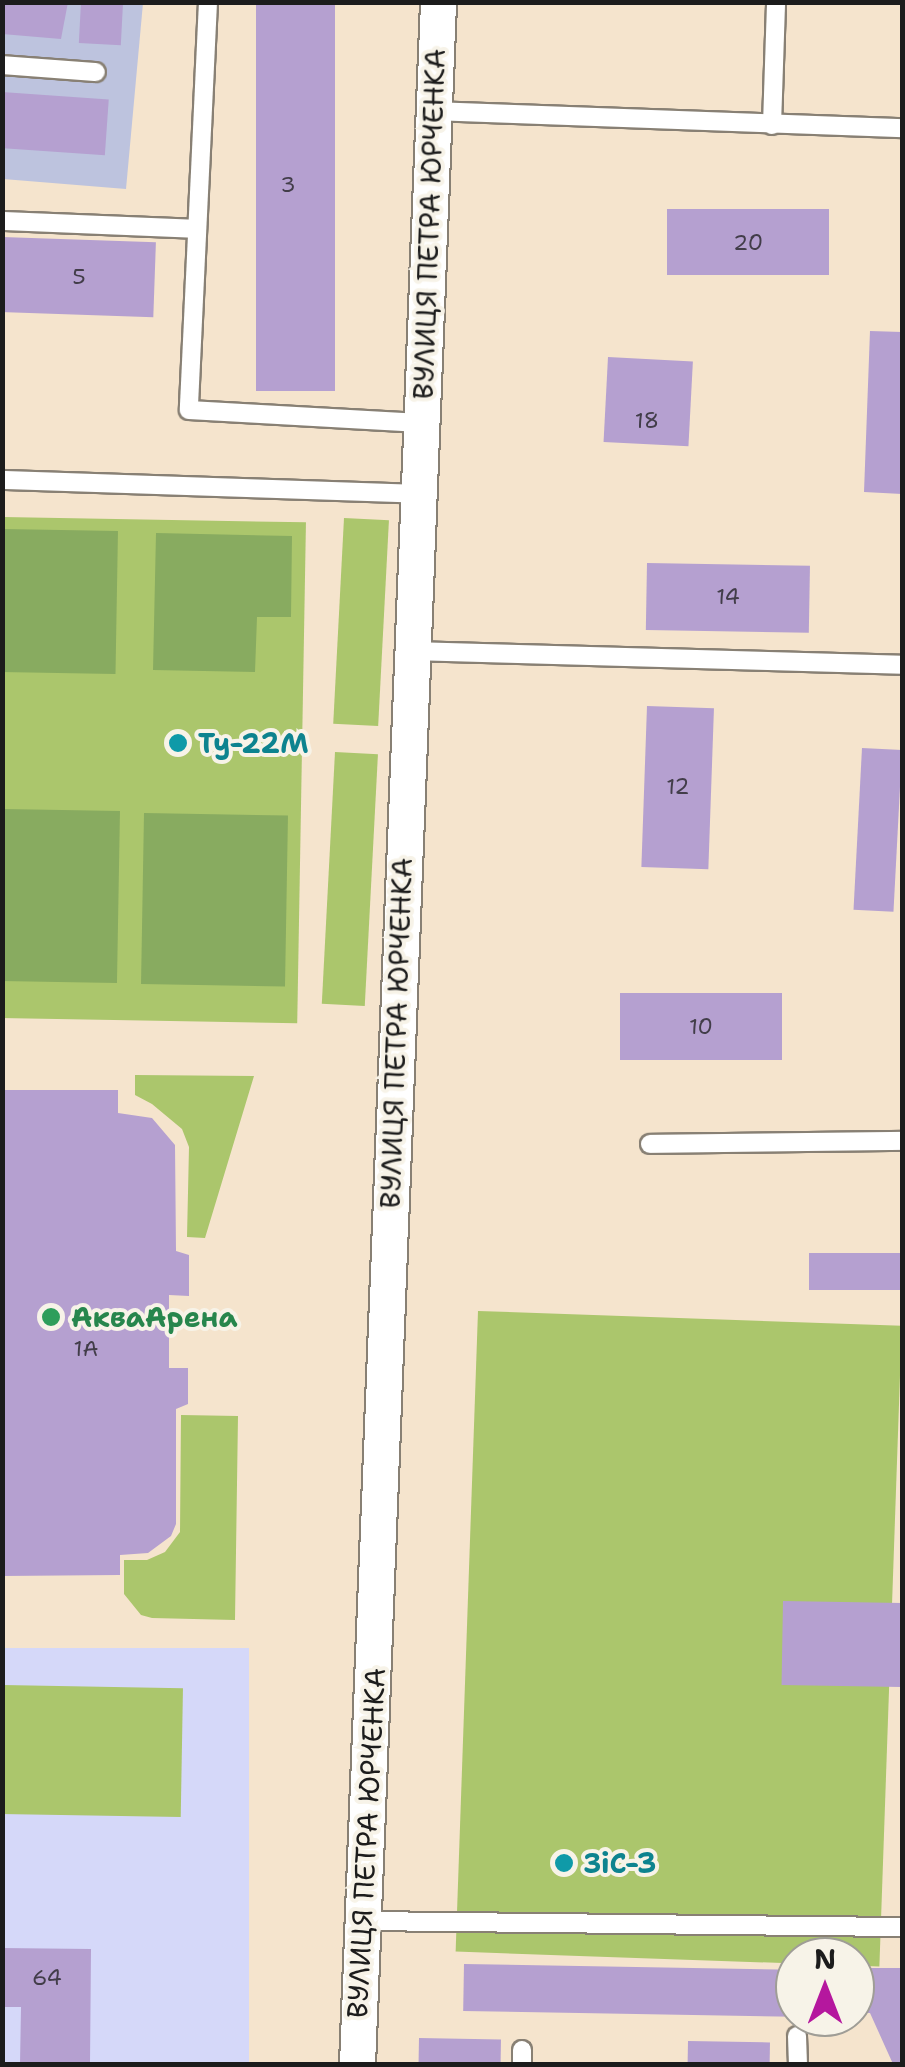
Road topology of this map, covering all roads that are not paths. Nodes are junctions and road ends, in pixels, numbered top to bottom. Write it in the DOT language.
graph roads {
  1 [pos="208,2"];
  2 [pos="438,2"];
  3 [pos="776,2"];
  4 [pos="2,64"];
  5 [pos="96,72"];
  6 [pos="434,111"];
  7 [pos="772,125"];
  8 [pos="902,128"];
  9 [pos="2,221"];
  10 [pos="197,229"];
  11 [pos="422,422"];
  12 [pos="2,480"];
  13 [pos="418,494"];
  14 [pos="412,651"];
  15 [pos="902,664"];
  16 [pos="902,1140"];
  17 [pos="650,1144"];
  18 [pos="362,1922"];
  19 [pos="902,1927"];
  20 [pos="797,2037"];
  21 [pos="356,2064"];
  22 [pos="798,2064"];
  1 -- 10 [label="lane"];
  2 -- 6 [label="street, ВУЛИЦЯ ПЕТРА ЮРЧЕНКА"];
  3 -- 7 [label="lane"];
  4 -- 5 [label="lane"];
  6 -- 7 [label="lane"];
  6 -- 11 [label="street, ВУЛИЦЯ ПЕТРА ЮРЧЕНКА"];
  7 -- 8 [label="lane"];
  9 -- 10 [label="lane"];
  10 -- 11 [label="lane"];
  11 -- 13 [label="street, ВУЛИЦЯ ПЕТРА ЮРЧЕНКА"];
  12 -- 13 [label="lane"];
  13 -- 14 [label="street, ВУЛИЦЯ ПЕТРА ЮРЧЕНКА"];
  14 -- 15 [label="lane"];
  14 -- 18 [label="street, ВУЛИЦЯ ПЕТРА ЮРЧЕНКА"];
  16 -- 17 [label="lane"];
  18 -- 19 [label="lane"];
  18 -- 21 [label="street, ВУЛИЦЯ ПЕТРА ЮРЧЕНКА"];
  20 -- 22 [label="lane"];
}
